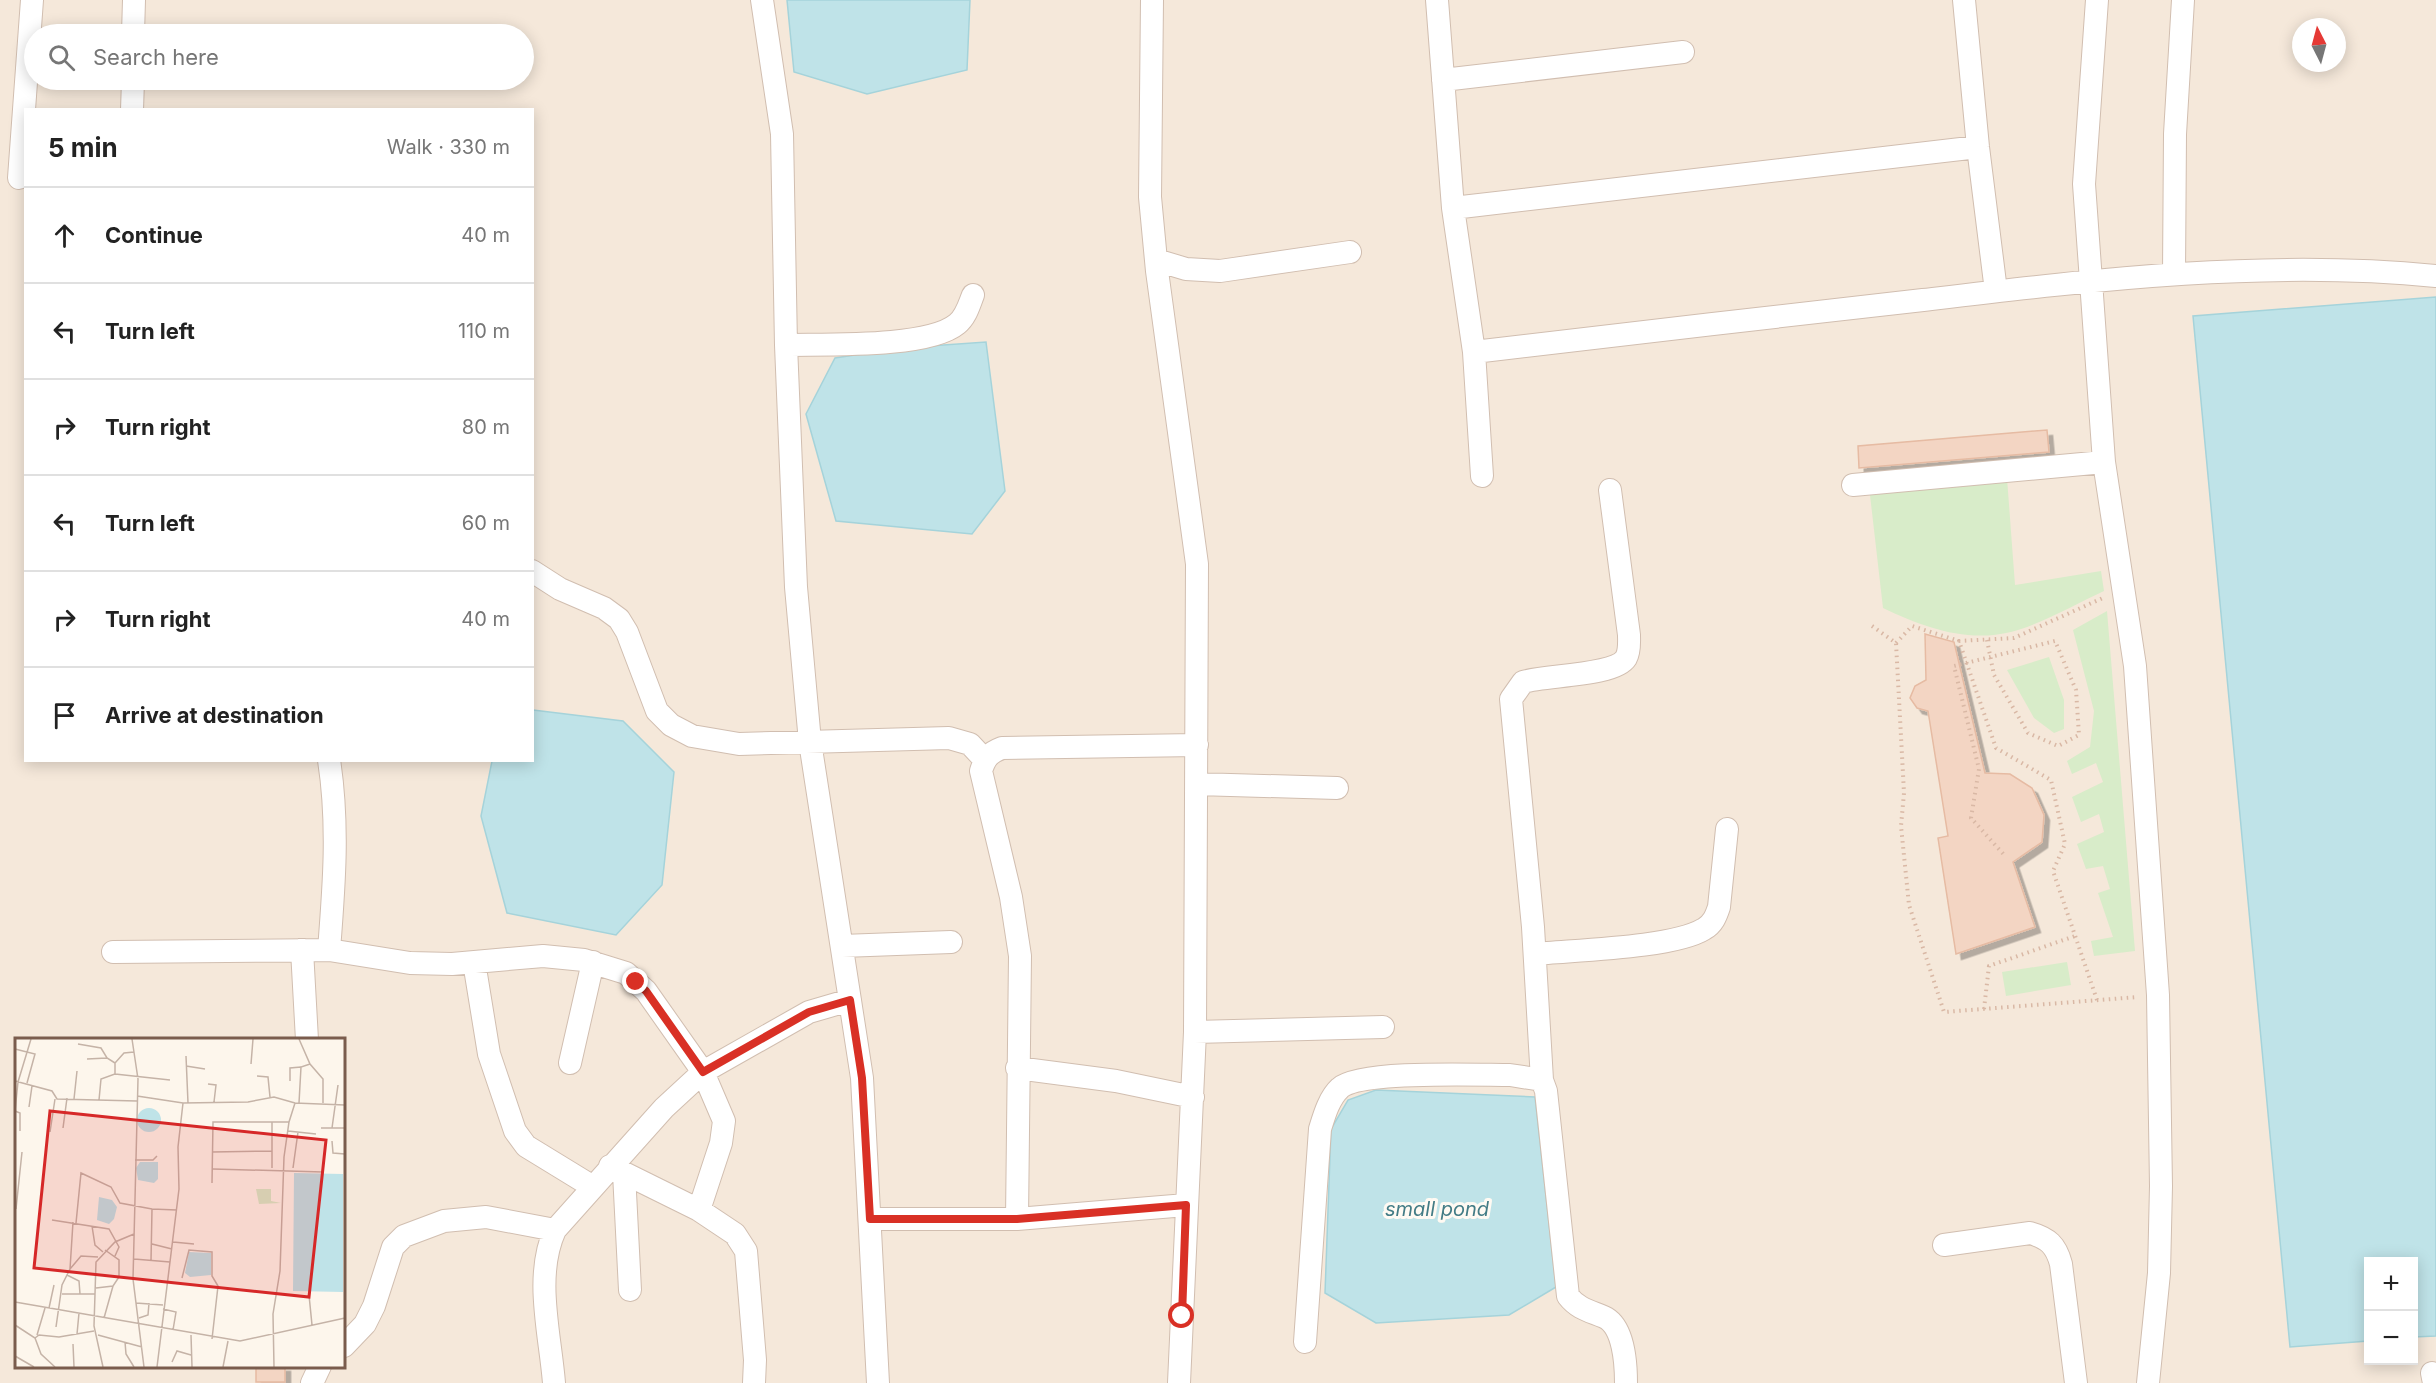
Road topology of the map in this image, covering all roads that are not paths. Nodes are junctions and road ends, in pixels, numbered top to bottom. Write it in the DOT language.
graph roads {
  1 [pos="32,0"];
  2 [pos="134,0"];
  3 [pos="762,0"];
  4 [pos="1152,0"];
  5 [pos="1437,0"];
  6 [pos="1964,0"];
  7 [pos="2097,0"];
  8 [pos="2183,0"];
  9 [pos="30,24"];
  10 [pos="134,24"];
  11 [pos="1683,52"];
  12 [pos="1443,80"];
  13 [pos="25,90"];
  14 [pos="133,90"];
  15 [pos="24,108"];
  16 [pos="132,108"];
  17 [pos="24,110"];
  18 [pos="1978,147"];
  19 [pos="19,178"];
  20 [pos="1453,208"];
  21 [pos="1350,252"];
  22 [pos="1156,260"];
  23 [pos="2174,274"];
  24 [pos="2436,276"];
  25 [pos="2092,282"];
  26 [pos="1996,291"];
  27 [pos="973,295"];
  28 [pos="786,345"];
  29 [pos="1474,352"];
  30 [pos="2104,462"];
  31 [pos="1482,476"];
  32 [pos="1853,485"];
  33 [pos="1610,490"];
  34 [pos="534,572"];
  35 [pos="810,742"];
  36 [pos="1197,745"];
  37 [pos="984,759"];
  38 [pos="329,762"];
  39 [pos="1197,784"];
  40 [pos="1337,788"];
  41 [pos="1726,829"];
  42 [pos="951,942"];
  43 [pos="842,946"];
  44 [pos="302,950"];
  45 [pos="329,950"];
  46 [pos="113,952"];
  47 [pos="1534,954"];
  48 [pos="474,962"];
  49 [pos="593,962"];
  50 [pos="850,1000"];
  51 [pos="1383,1027"];
  52 [pos="1195,1032"];
  53 [pos="307,1038"];
  54 [pos="570,1063"];
  55 [pos="1017,1068"];
  56 [pos="703,1072"];
  57 [pos="1542,1080"];
  58 [pos="1193,1097"];
  59 [pos="617,1170"];
  60 [pos="593,1187"];
  61 [pos="1186,1205"];
  62 [pos="699,1210"];
  63 [pos="870,1219"];
  64 [pos="1017,1219"];
  65 [pos="555,1230"];
  66 [pos="1944,1245"];
  67 [pos="630,1290"];
  68 [pos="1305,1342"];
  69 [pos="345,1345"];
  70 [pos="319,1368"];
  71 [pos="312,1383"];
  72 [pos="554,1383"];
  73 [pos="754,1383"];
  74 [pos="878,1383"];
  75 [pos="1179,1383"];
  76 [pos="1626,1383"];
  77 [pos="2076,1383"];
  78 [pos="2148,1383"];
  1 -- 9 [label="street"];
  2 -- 10 [label="street"];
  3 -- 28 [label="street"];
  4 -- 22 [label="street"];
  5 -- 12 [label="street"];
  6 -- 18 [label="street"];
  7 -- 25 [label="street"];
  8 -- 23 [label="street"];
  11 -- 12 [label="street"];
  12 -- 20 [label="street"];
  13 -- 15 [label="street"];
  14 -- 16 [label="street"];
  17 -- 19 [label="street"];
  18 -- 20 [label="street"];
  18 -- 26 [label="street"];
  20 -- 29 [label="street"];
  21 -- 22 [label="street"];
  22 -- 36 [label="street"];
  23 -- 24 [label="street"];
  23 -- 25 [label="street"];
  25 -- 26 [label="street"];
  25 -- 30 [label="street"];
  26 -- 29 [label="street"];
  27 -- 28 [label="street"];
  28 -- 35 [label="street"];
  29 -- 31 [label="street"];
  30 -- 32 [label="street"];
  30 -- 78 [label="street"];
  33 -- 47 [label="street"];
  34 -- 35 [label="street"];
  35 -- 37 [label="street"];
  35 -- 43 [label="street"];
  36 -- 37 [label="street"];
  36 -- 39 [label="street"];
  37 -- 55 [label="street"];
  38 -- 45 [label="street"];
  39 -- 40 [label="street"];
  39 -- 52 [label="street"];
  41 -- 47 [label="street"];
  42 -- 43 [label="street"];
  43 -- 50 [label="street"];
  44 -- 45 [label="street"];
  44 -- 46 [label="street"];
  44 -- 53 [label="street"];
  45 -- 48 [label="street"];
  47 -- 57 [label="street"];
  48 -- 49 [label="street"];
  48 -- 60 [label="street"];
  49 -- 54 [label="street"];
  49 -- 56 [label="street"];
  50 -- 56 [label="street"];
  50 -- 63 [label="street"];
  51 -- 52 [label="street"];
  52 -- 58 [label="street"];
  55 -- 58 [label="street"];
  55 -- 64 [label="street"];
  56 -- 59 [label="street"];
  56 -- 62 [label="street"];
  57 -- 68 [label="street"];
  57 -- 76 [label="street"];
  58 -- 61 [label="street"];
  59 -- 60 [label="street"];
  59 -- 62 [label="street"];
  59 -- 67 [label="street"];
  60 -- 65 [label="street"];
  61 -- 64 [label="street"];
  61 -- 75 [label="street"];
  62 -- 73 [label="street"];
  63 -- 64 [label="street"];
  63 -- 74 [label="street"];
  65 -- 69 [label="street"];
  65 -- 72 [label="street"];
  66 -- 77 [label="street"];
  70 -- 71 [label="street"];
}
